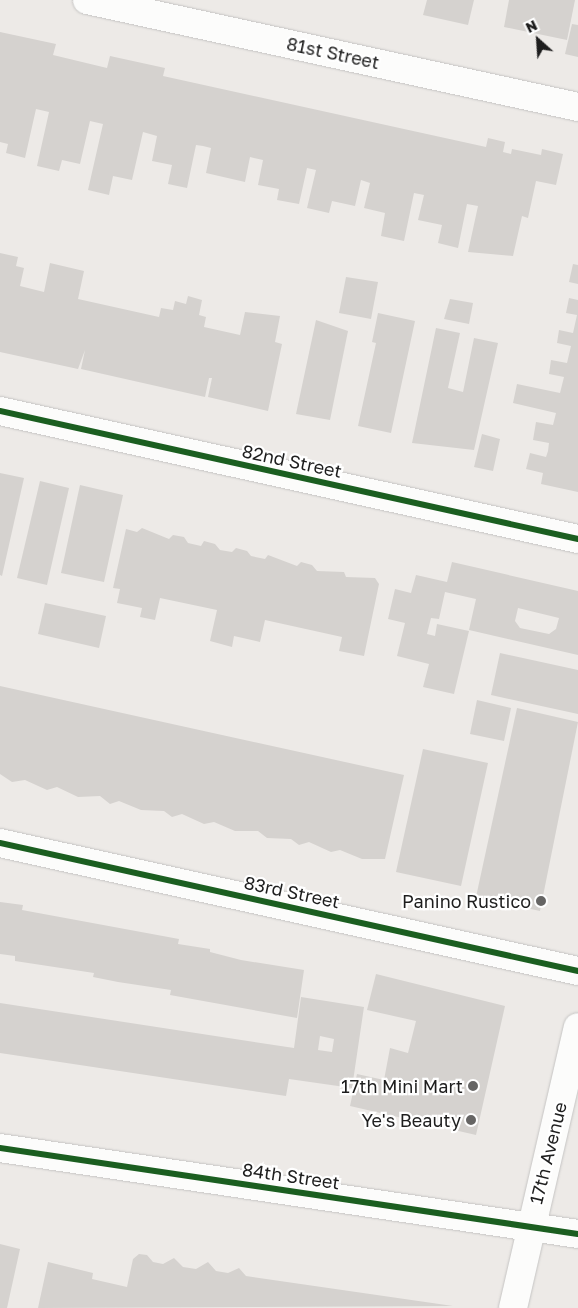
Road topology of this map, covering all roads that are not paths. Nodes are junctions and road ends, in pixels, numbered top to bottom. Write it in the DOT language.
graph roads {
  1 [pos="87,0"];
  2 [pos="578,107"];
  3 [pos="0,412"];
  4 [pos="578,539"];
  5 [pos="0,843"];
  6 [pos="578,971"];
  7 [pos="578,1027"];
  8 [pos="0,1148"];
  9 [pos="529,1227"];
  10 [pos="578,1234"];
  11 [pos="513,1308"];
  1 -- 2 [label="street, 81st Street"];
  3 -- 4 [label="street, 82nd Street"];
  5 -- 6 [label="street, 83rd Street"];
  7 -- 9 [label="street, 17th Avenue"];
  8 -- 9 [label="street, 84th Street"];
  9 -- 10 [label="street, 84th Street"];
  9 -- 11 [label="street, 17th Avenue"];
}
